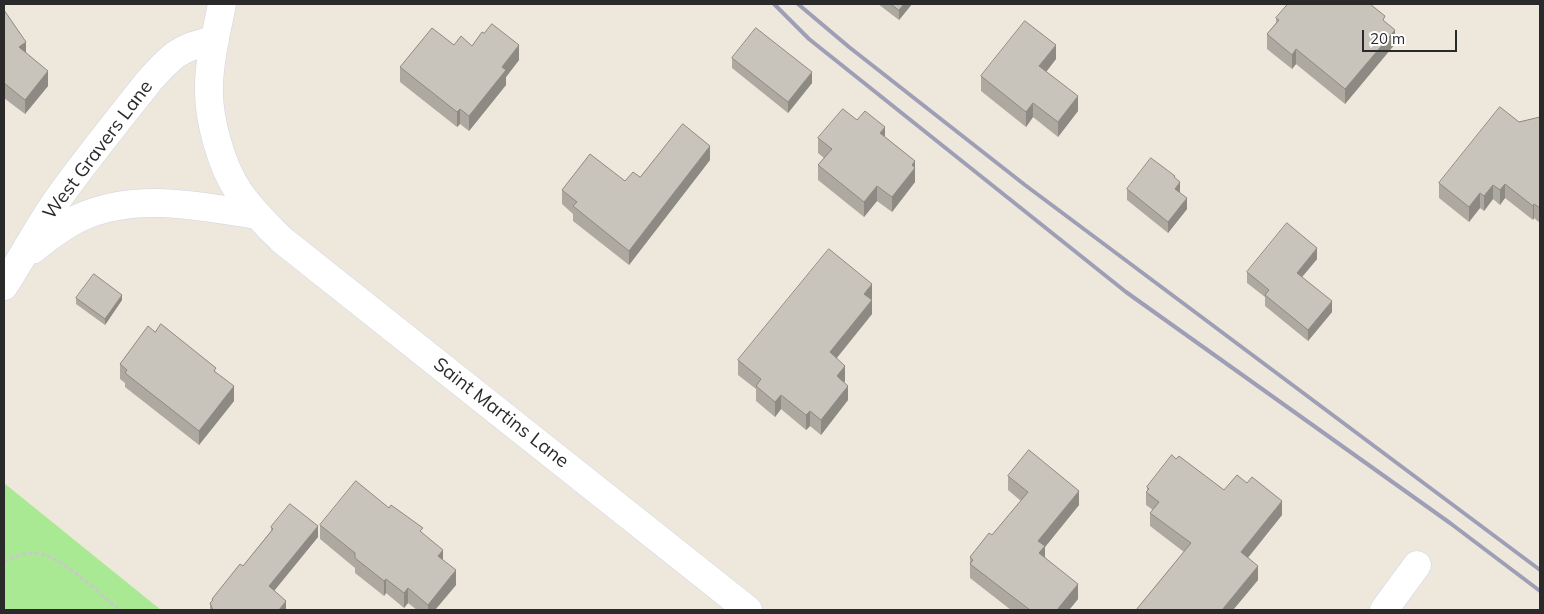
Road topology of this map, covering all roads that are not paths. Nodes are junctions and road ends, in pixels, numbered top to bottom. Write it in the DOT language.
graph roads {
  1 [pos="222,4"];
  2 [pos="215,40"];
  3 [pos="256,215"];
  4 [pos="23,258"];
  5 [pos="4,286"];
  6 [pos="1417,565"];
  7 [pos="748,610"];
  8 [pos="1384,610"];
  1 -- 2 [label="street, Saint Martins Lane"];
  2 -- 3 [label="street, Saint Martins Lane"];
  2 -- 4 [label="street, West Gravers Lane"];
  3 -- 4 [label="street"];
  3 -- 7 [label="street, Saint Martins Lane"];
  4 -- 5 [label="street, West Gravers Lane"];
  6 -- 8 [label="street"];
}
